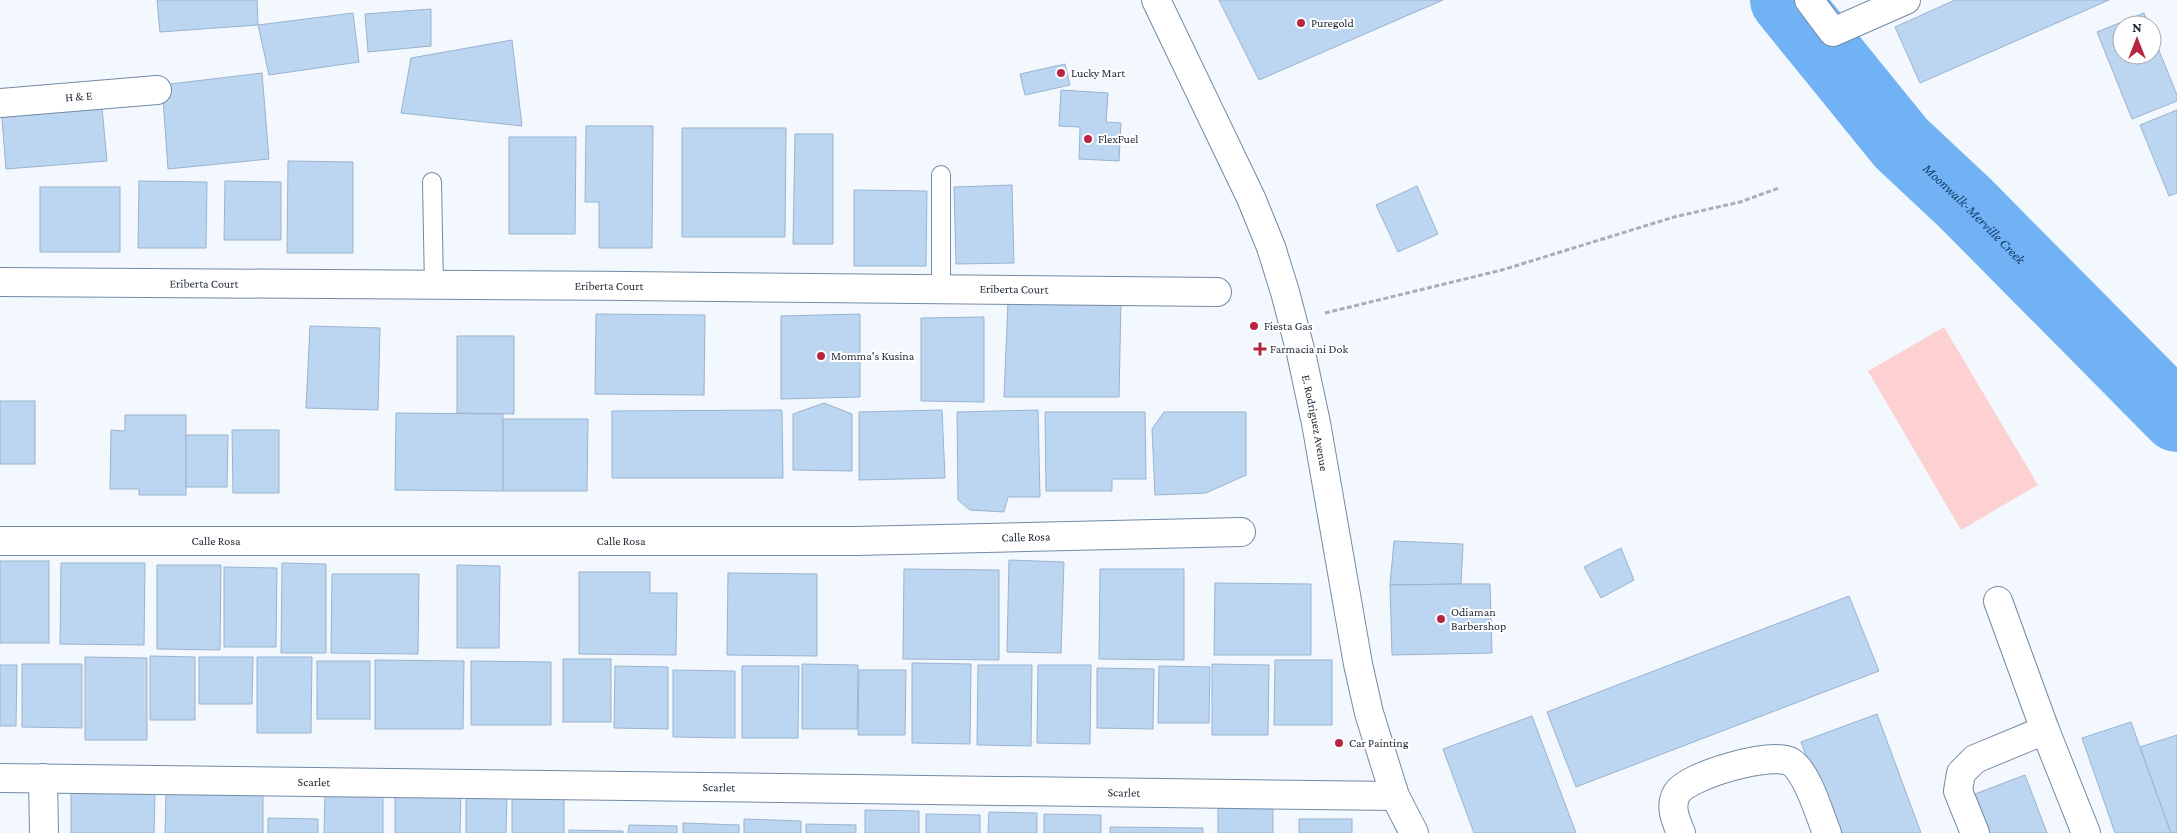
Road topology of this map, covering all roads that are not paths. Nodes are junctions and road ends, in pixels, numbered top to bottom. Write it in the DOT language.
graph roads {
  1 [pos="1156,0"];
  2 [pos="1809,0"];
  3 [pos="1906,0"];
  4 [pos="157,90"];
  5 [pos="0,103"];
  6 [pos="940,175"];
  7 [pos="432,182"];
  8 [pos="0,282"];
  9 [pos="434,286"];
  10 [pos="940,288"];
  11 [pos="1217,292"];
  12 [pos="1241,532"];
  13 [pos="0,541"];
  14 [pos="1998,601"];
  15 [pos="2045,730"];
  16 [pos="0,778"];
  17 [pos="43,778"];
  18 [pos="1395,796"];
  19 [pos="44,833"];
  20 [pos="1414,833"];
  21 [pos="1681,833"];
  22 [pos="1827,833"];
  23 [pos="1975,833"];
  24 [pos="2086,833"];
  1 -- 18 [label="street, E. Rodriguez Avenue"];
  2 -- 3 [label="street"];
  4 -- 5 [label="street, H & E"];
  6 -- 10 [label="lane"];
  7 -- 9 [label="lane"];
  8 -- 9 [label="street, Eriberta Court"];
  9 -- 10 [label="street, Eriberta Court"];
  10 -- 11 [label="street, Eriberta Court"];
  12 -- 13 [label="street, Calle Rosa"];
  14 -- 15 [label="street"];
  15 -- 23 [label="street"];
  15 -- 24 [label="street"];
  16 -- 17 [label="street, Scarlet"];
  17 -- 18 [label="street, Scarlet"];
  17 -- 19 [label="street"];
  18 -- 20 [label="street, E. Rodriguez Avenue"];
  21 -- 22 [label="street"];
}
